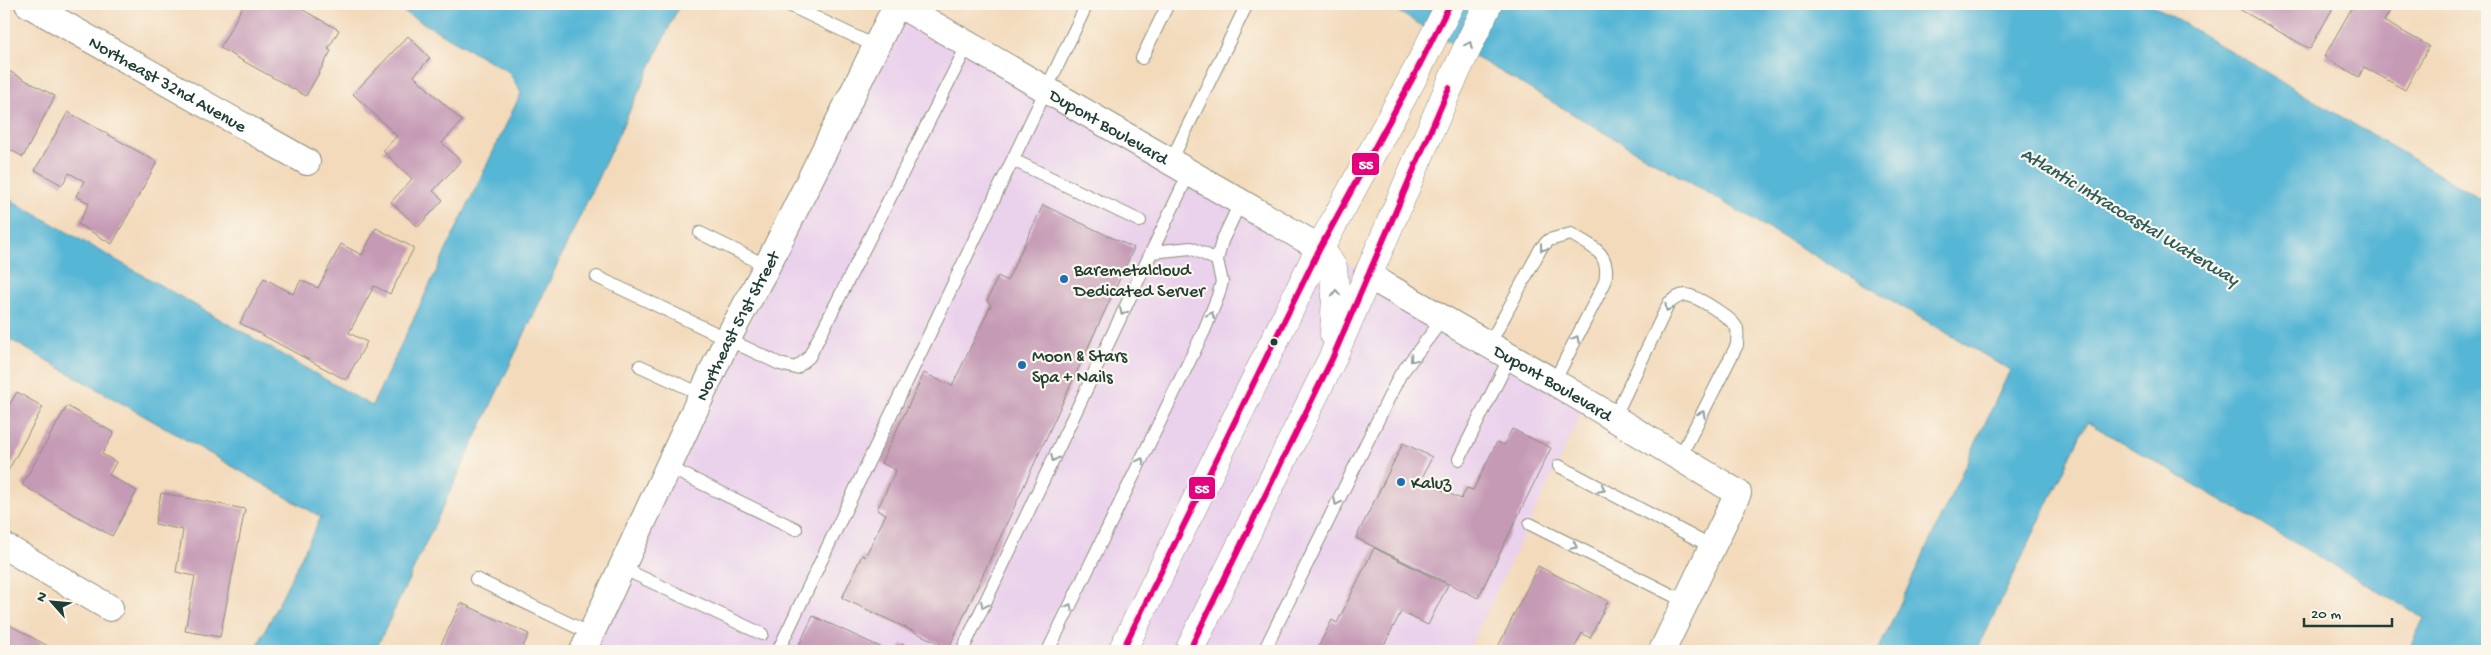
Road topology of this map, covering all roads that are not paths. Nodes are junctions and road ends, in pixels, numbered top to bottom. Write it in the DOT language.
graph roads {
  1 [pos="28,4"];
  2 [pos="787,4"];
  3 [pos="897,4"];
  4 [pos="1087,4"];
  5 [pos="1168,4"];
  6 [pos="1247,4"];
  7 [pos="1450,4"];
  8 [pos="1488,4"];
  9 [pos="968,44"];
  10 [pos="876,46"];
  11 [pos="1142,58"];
  12 [pos="1046,89"];
  13 [pos="1013,160"];
  14 [pos="307,162"];
  15 [pos="1181,166"];
  16 [pos="1241,201"];
  17 [pos="1140,221"];
  18 [pos="700,234"];
  19 [pos="1320,248"];
  20 [pos="1152,252"];
  21 [pos="1217,260"];
  22 [pos="767,266"];
  23 [pos="1367,275"];
  24 [pos="597,276"];
  25 [pos="1442,320"];
  26 [pos="728,338"];
  27 [pos="1499,351"];
  28 [pos="1332,359"];
  29 [pos="640,366"];
  30 [pos="1554,382"];
  31 [pos="703,395"];
  32 [pos="1614,418"];
  33 [pos="1680,457"];
  34 [pos="1459,459"];
  35 [pos="1559,466"];
  36 [pos="668,467"];
  37 [pos="1530,524"];
  38 [pos="796,528"];
  39 [pos="4,546"];
  40 [pos="1712,548"];
  41 [pos="622,568"];
  42 [pos="476,579"];
  43 [pos="1686,602"];
  44 [pos="110,608"];
  45 [pos="762,634"];
  46 [pos="587,642"];
  47 [pos="778,651"];
  48 [pos="962,651"];
  49 [pos="1048,651"];
  50 [pos="1122,651"];
  51 [pos="1189,651"];
  52 [pos="1264,651"];
  53 [pos="1662,651"];
  1 -- 14 [label="street, Northeast 32nd Avenue"];
  2 -- 10 [label="lane"];
  3 -- 9 [label="street, Dupont Boulevard"];
  3 -- 10 [label="street, Northeast 51st Street"];
  4 -- 12 [label="lane"];
  5 -- 11 [label="lane"];
  6 -- 15 [label="lane"];
  7 -- 19 [label="main road"];
  23 -- 8 [label="main road, one-way"];
  9 -- 12 [label="street, Dupont Boulevard"];
  9 -- 26 [label="lane"];
  10 -- 22 [label="street, Northeast 51st Street"];
  12 -- 13 [label="lane"];
  12 -- 15 [label="street, Dupont Boulevard"];
  13 -- 17 [label="lane"];
  13 -- 47 [label="lane"];
  15 -- 16 [label="street, Dupont Boulevard"];
  15 -- 20 [label="lane"];
  16 -- 19 [label="street, Dupont Boulevard"];
  16 -- 21 [label="lane"];
  18 -- 22 [label="lane"];
  28 -- 19 [label="main road, one-way"];
  19 -- 50 [label="main road"];
  20 -- 21 [label="lane"];
  20 -- 48 [label="lane, one-way"];
  49 -- 21 [label="lane, one-way"];
  22 -- 26 [label="street, Northeast 51st Street"];
  23 -- 25 [label="street, Dupont Boulevard"];
  23 -- 28 [label="main road"];
  24 -- 26 [label="lane"];
  25 -- 27 [label="street, Dupont Boulevard"];
  25 -- 52 [label="lane, one-way"];
  26 -- 31 [label="street, Northeast 51st Street"];
  27 -- 30 [label="street, Dupont Boulevard"];
  30 -- 27 [label="lane, one-way"];
  27 -- 34 [label="lane"];
  28 -- 51 [label="main road"];
  29 -- 31 [label="lane"];
  30 -- 32 [label="street, Dupont Boulevard"];
  31 -- 36 [label="street, Northeast 51st Street"];
  32 -- 33 [label="street, Dupont Boulevard"];
  33 -- 32 [label="lane, one-way"];
  33 -- 40 [label="street, Dupont Boulevard"];
  35 -- 40 [label="lane, one-way"];
  36 -- 38 [label="lane"];
  36 -- 41 [label="street, Northeast 51st Street"];
  37 -- 43 [label="lane, one-way"];
  39 -- 44 [label="street"];
  40 -- 43 [label="street"];
  41 -- 45 [label="lane"];
  41 -- 46 [label="street, Northeast 51st Street"];
  42 -- 46 [label="lane"];
  43 -- 53 [label="street"];
}
